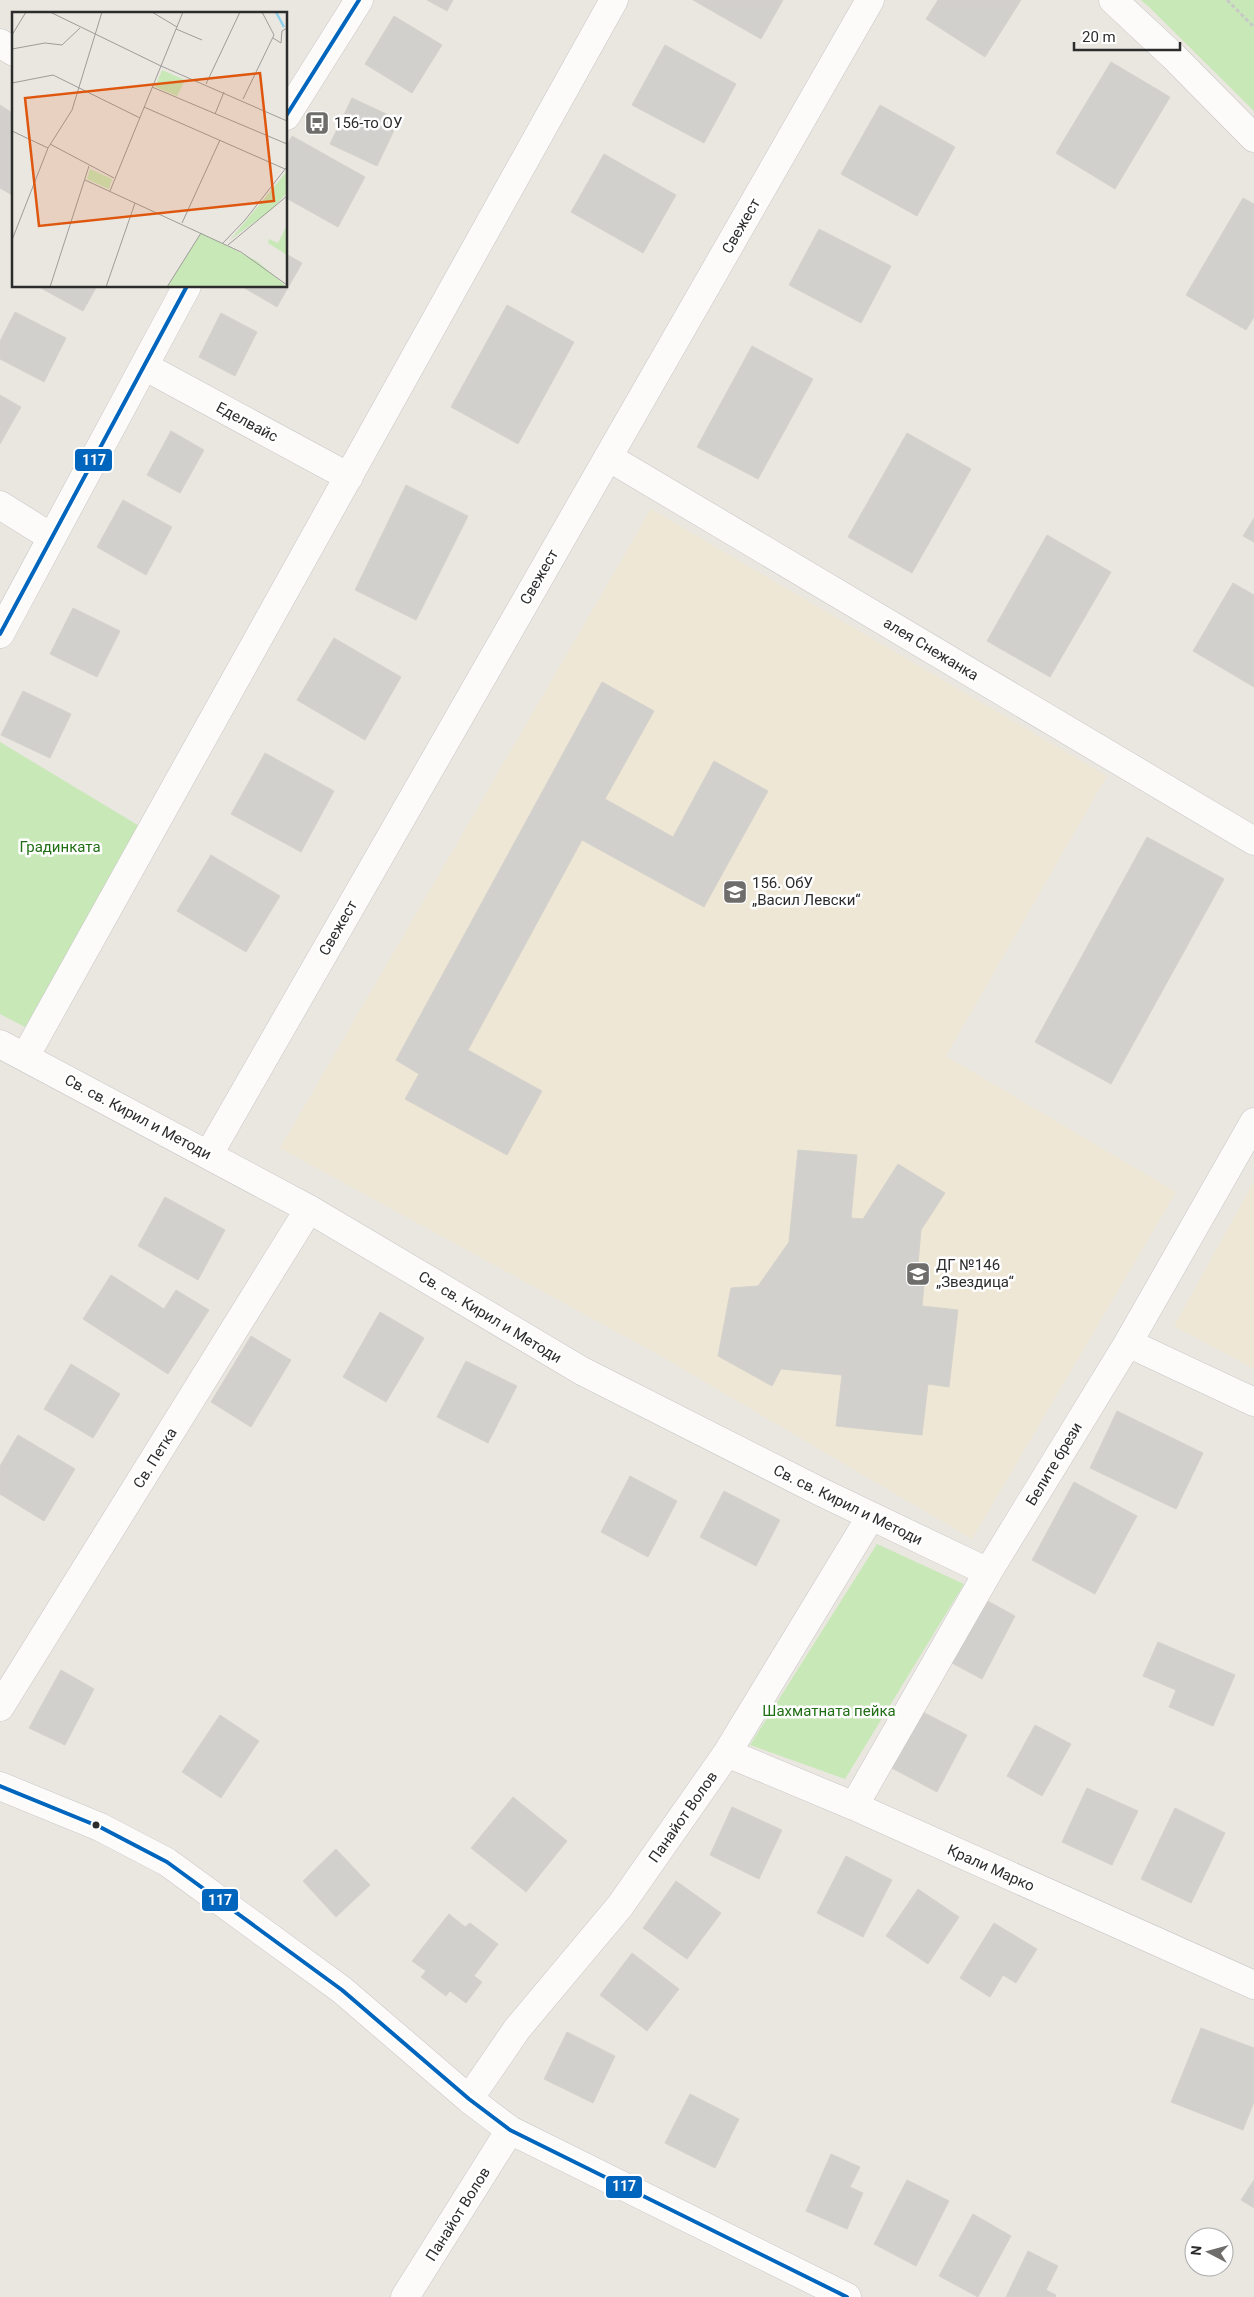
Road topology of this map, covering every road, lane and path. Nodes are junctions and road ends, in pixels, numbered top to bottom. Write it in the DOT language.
graph roads {
  1 [pos="358,0"];
  2 [pos="614,0"];
  3 [pos="870,0"];
  4 [pos="1112,0"];
  5 [pos="1227,0"];
  6 [pos="1254,27"];
  7 [pos="0,43"];
  8 [pos="12,51"];
  9 [pos="288,113"];
  10 [pos="1254,138"];
  11 [pos="186,288"];
  12 [pos="144,366"];
  13 [pos="608,457"];
  14 [pos="350,477"];
  15 [pos="0,505"];
  16 [pos="51,536"];
  17 [pos="0,634"];
  18 [pos="1254,841"];
  19 [pos="0,1044"];
  20 [pos="25,1057"];
  21 [pos="1254,1122"];
  22 [pos="208,1154"];
  23 [pos="310,1209"];
  24 [pos="1128,1343"];
  25 [pos="1254,1402"];
  26 [pos="871,1516"];
  27 [pos="988,1572"];
  28 [pos="0,1707"];
  29 [pos="727,1753"];
  30 [pos="0,1786"];
  31 [pos="854,1806"];
  32 [pos="1254,1985"];
  33 [pos="469,2099"];
  34 [pos="510,2130"];
  35 [pos="405,2297"];
  36 [pos="847,2297"];
  1 -- 9 [label="street"];
  2 -- 14 [label="street"];
  3 -- 13 [label="street, Свежест"];
  4 -- 10 [label="street"];
  5 -- 6 [label="path"];
  7 -- 8 [label="street"];
  11 -- 12 [label="street"];
  12 -- 14 [label="street, Еделвайс"];
  12 -- 16 [label="street"];
  13 -- 18 [label="street, алея Снежанка"];
  13 -- 22 [label="street, Свежест"];
  14 -- 20 [label="street"];
  15 -- 16 [label="street"];
  16 -- 17 [label="street"];
  19 -- 20 [label="street, Св. св. Кирил и Методи"];
  20 -- 22 [label="street, Св. св. Кирил и Методи"];
  21 -- 24 [label="street, Белите брези"];
  22 -- 23 [label="street, Св. св. Кирил и Методи"];
  23 -- 26 [label="street, Св. св. Кирил и Методи"];
  23 -- 28 [label="street, Св. Петка"];
  24 -- 25 [label="street"];
  24 -- 27 [label="street, Белите брези"];
  26 -- 27 [label="street, Св. св. Кирил и Методи"];
  26 -- 29 [label="street, Панайот Волов"];
  27 -- 31 [label="street, Белите брези"];
  29 -- 31 [label="street, Крали Марко"];
  29 -- 33 [label="street, Панайот Волов"];
  30 -- 33 [label="street"];
  31 -- 32 [label="street, Крали Марко"];
  33 -- 34 [label="street"];
  34 -- 35 [label="street, Панайот Волов"];
  34 -- 36 [label="street"];
}
